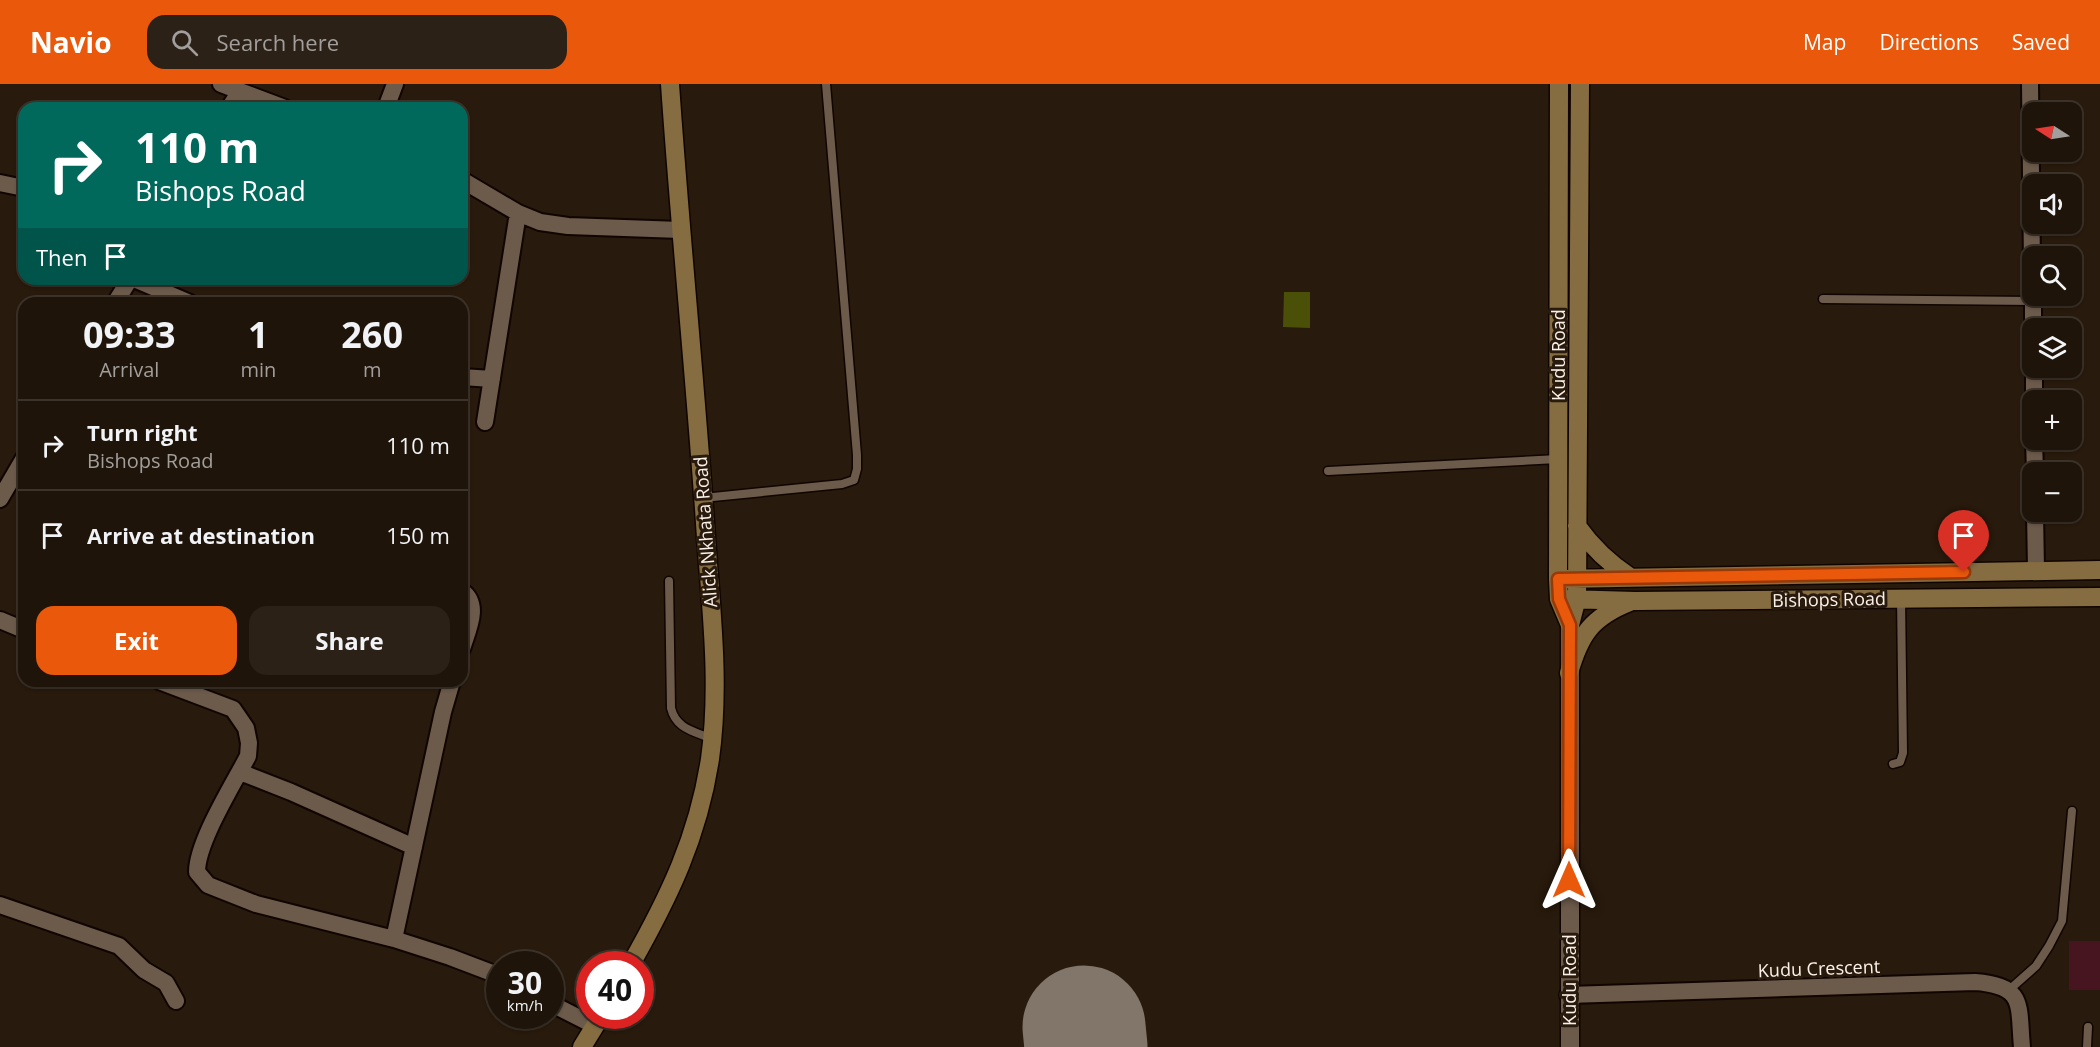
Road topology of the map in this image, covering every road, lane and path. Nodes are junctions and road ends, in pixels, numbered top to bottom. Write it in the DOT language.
graph roads {
  1 [pos="221,84"];
  2 [pos="394,84"];
  3 [pos="670,84"];
  4 [pos="826,84"];
  5 [pos="1559,84"];
  6 [pos="1580,84"];
  7 [pos="2030,84"];
  8 [pos="240,91"];
  9 [pos="233,102"];
  10 [pos="269,102"];
  11 [pos="388,102"];
  12 [pos="0,183"];
  13 [pos="468,184"];
  14 [pos="18,187"];
  15 [pos="518,213"];
  16 [pos="680,230"];
  17 [pos="2032,246"];
  18 [pos="146,285"];
  19 [pos="176,297"];
  20 [pos="2022,298"];
  21 [pos="1823,299"];
  22 [pos="468,377"];
  23 [pos="492,379"];
  24 [pos="485,422"];
  25 [pos="1558,459"];
  26 [pos="18,468"];
  27 [pos="1328,471"];
  28 [pos="703,498"];
  29 [pos="0,499"];
  30 [pos="2035,522"];
  31 [pos="1577,525"];
  32 [pos="2036,570"];
  33 [pos="2100,570"];
  34 [pos="1630,577"];
  35 [pos="1578,578"];
  36 [pos="1558,579"];
  37 [pos="669,581"];
  38 [pos="468,595"];
  39 [pos="2100,597"];
  40 [pos="1577,598"];
  41 [pos="1901,598"];
  42 [pos="1559,599"];
  43 [pos="1635,601"];
  44 [pos="0,621"];
  45 [pos="1570,625"];
  46 [pos="468,627"];
  47 [pos="18,628"];
  48 [pos="1569,673"];
  49 [pos="174,687"];
  50 [pos="450,687"];
  51 [pos="712,739"];
  52 [pos="1893,764"];
  53 [pos="240,772"];
  54 [pos="2072,811"];
  55 [pos="414,847"];
  56 [pos="0,905"];
  57 [pos="394,939"];
  58 [pos="639,951"];
  59 [pos="486,971"];
  60 [pos="2009,990"];
  61 [pos="1568,995"];
  62 [pos="176,1001"];
  63 [pos="2088,1027"];
  64 [pos="593,1029"];
  65 [pos="582,1047"];
  66 [pos="1570,1047"];
  67 [pos="2022,1047"];
  68 [pos="2087,1047"];
  1 -- 8 [label="street"];
  2 -- 11 [label="street"];
  3 -- 16 [label="main road, Alick Nkhata Road"];
  4 -- 28 [label="lane"];
  5 -- 25 [label="main road, Kudu Road"];
  6 -- 31 [label="main road, Kudu Road"];
  7 -- 17 [label="street"];
  8 -- 9 [label="street"];
  8 -- 10 [label="street"];
  12 -- 14 [label="street"];
  13 -- 15 [label="street"];
  15 -- 16 [label="street"];
  15 -- 23 [label="street"];
  16 -- 28 [label="main road, Alick Nkhata Road"];
  18 -- 19 [label="street"];
  20 -- 21 [label="lane"];
  22 -- 23 [label="street"];
  23 -- 24 [label="street"];
  25 -- 27 [label="lane"];
  25 -- 36 [label="main road, Kudu Road"];
  26 -- 29 [label="street"];
  28 -- 51 [label="main road, Alick Nkhata Road"];
  30 -- 32 [label="street"];
  31 -- 34 [label="main road"];
  31 -- 35 [label="main road, Kudu Road"];
  32 -- 33 [label="main road, Bishops Road"];
  32 -- 34 [label="main road, Bishops Road"];
  34 -- 35 [label="main road, Bishops Road"];
  35 -- 36 [label="main road, Bishops Road"];
  35 -- 40 [label="main road, Kudu Road"];
  36 -- 42 [label="main road, Kudu Road"];
  37 -- 51 [label="lane"];
  38 -- 46 [label="street"];
  39 -- 41 [label="main road, Bishops Road"];
  40 -- 42 [label="main road, Bishops Road"];
  40 -- 43 [label="main road, Bishops Road"];
  40 -- 45 [label="main road, Kudu Road"];
  41 -- 43 [label="main road, Bishops Road"];
  41 -- 52 [label="lane"];
  42 -- 45 [label="main road, Kudu Road"];
  43 -- 48 [label="main road"];
  44 -- 47 [label="street"];
  45 -- 48 [label="street, Kudu Road"];
  48 -- 61 [label="street, Kudu Road"];
  49 -- 53 [label="street"];
  50 -- 55 [label="street"];
  51 -- 58 [label="main road, Alick Nkhata Road"];
  53 -- 55 [label="street"];
  53 -- 57 [label="street"];
  54 -- 60 [label="lane"];
  55 -- 57 [label="street"];
  56 -- 62 [label="street"];
  57 -- 59 [label="street"];
  60 -- 61 [label="street, Kudu Crescent"];
  60 -- 67 [label="street"];
  61 -- 66 [label="street, Kudu Road"];
  63 -- 68 [label="lane"];
  64 -- 65 [label="main road"];
}
